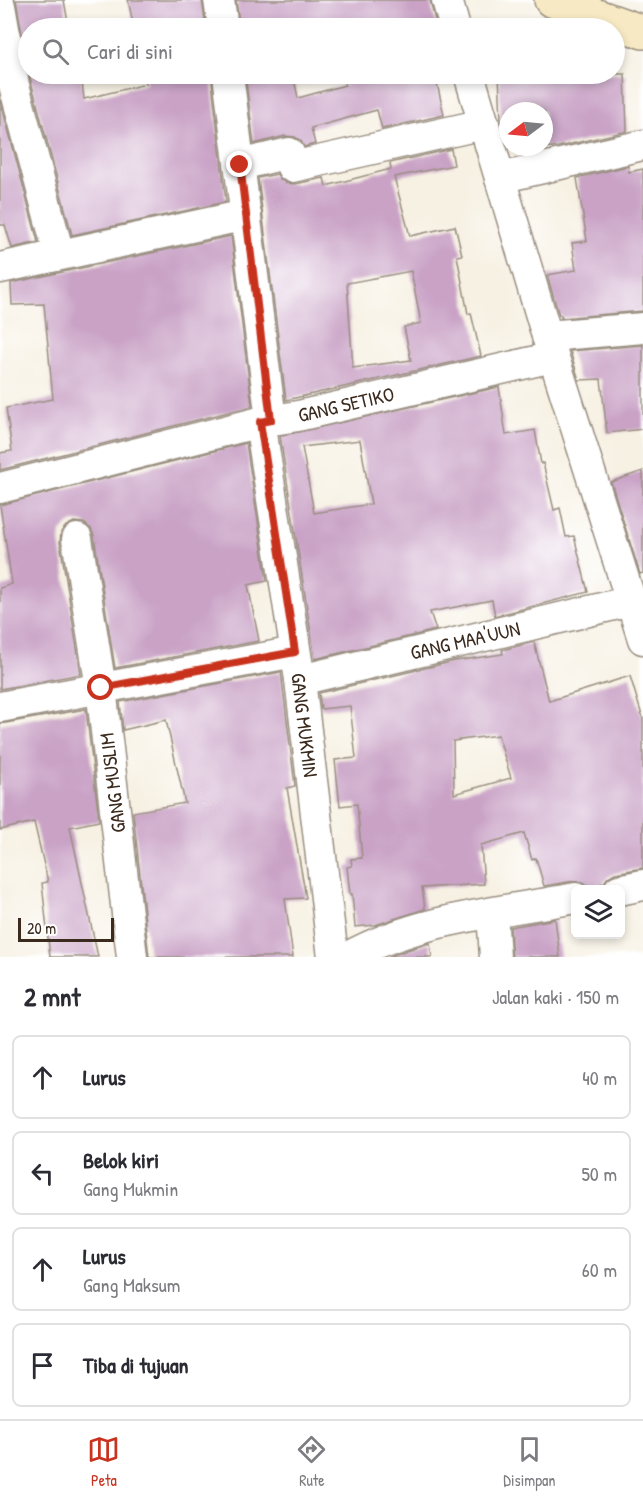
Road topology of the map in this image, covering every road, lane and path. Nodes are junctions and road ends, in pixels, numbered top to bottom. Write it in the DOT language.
graph roads {
  1 [pos="219,0"];
  2 [pos="447,0"];
  3 [pos="550,0"];
  4 [pos="0,6"];
  5 [pos="222,18"];
  6 [pos="452,18"];
  7 [pos="602,18"];
  8 [pos="625,26"];
  9 [pos="643,32"];
  10 [pos="229,84"];
  11 [pos="472,84"];
  12 [pos="484,124"];
  13 [pos="643,145"];
  14 [pos="240,165"];
  15 [pos="500,178"];
  16 [pos="246,215"];
  17 [pos="59,254"];
  18 [pos="0,268"];
  19 [pos="643,328"];
  20 [pos="550,347"];
  21 [pos="266,421"];
  22 [pos="0,488"];
  23 [pos="77,539"];
  24 [pos="631,601"];
  25 [pos="643,639"];
  26 [pos="297,666"];
  27 [pos="101,688"];
  28 [pos="0,707"];
  29 [pos="643,885"];
  30 [pos="625,889"];
  31 [pos="571,899"];
  32 [pos="492,913"];
  33 [pos="132,957"];
  34 [pos="333,957"];
  35 [pos="348,957"];
  36 [pos="495,957"];
  1 -- 5 [label="street"];
  2 -- 6 [label="street"];
  3 -- 7 [label="main road"];
  4 -- 17 [label="street"];
  8 -- 9 [label="main road"];
  10 -- 14 [label="street, GANG MUKMIN"];
  11 -- 12 [label="street"];
  12 -- 14 [label="street"];
  12 -- 15 [label="street"];
  13 -- 15 [label="street"];
  14 -- 16 [label="street, GANG MUKMIN"];
  15 -- 20 [label="street"];
  16 -- 17 [label="street"];
  16 -- 21 [label="street, GANG MUKMIN"];
  17 -- 18 [label="street"];
  19 -- 20 [label="street, GANG SETIKO"];
  20 -- 21 [label="street, GANG SETIKO"];
  20 -- 24 [label="street"];
  21 -- 22 [label="street, GANG SETIKO"];
  21 -- 26 [label="street, GANG MUKMIN"];
  23 -- 27 [label="street, GANG MUSLIM"];
  24 -- 25 [label="street"];
  24 -- 26 [label="street, GANG MAA'UUN"];
  26 -- 27 [label="street, GANG MAA'UUN"];
  26 -- 34 [label="street, GANG MUKMIN"];
  27 -- 28 [label="street, GANG MAA'UUN"];
  27 -- 33 [label="street, GANG MUSLIM"];
  29 -- 30 [label="street"];
  31 -- 32 [label="street"];
  32 -- 35 [label="street"];
  32 -- 36 [label="street"];
}
